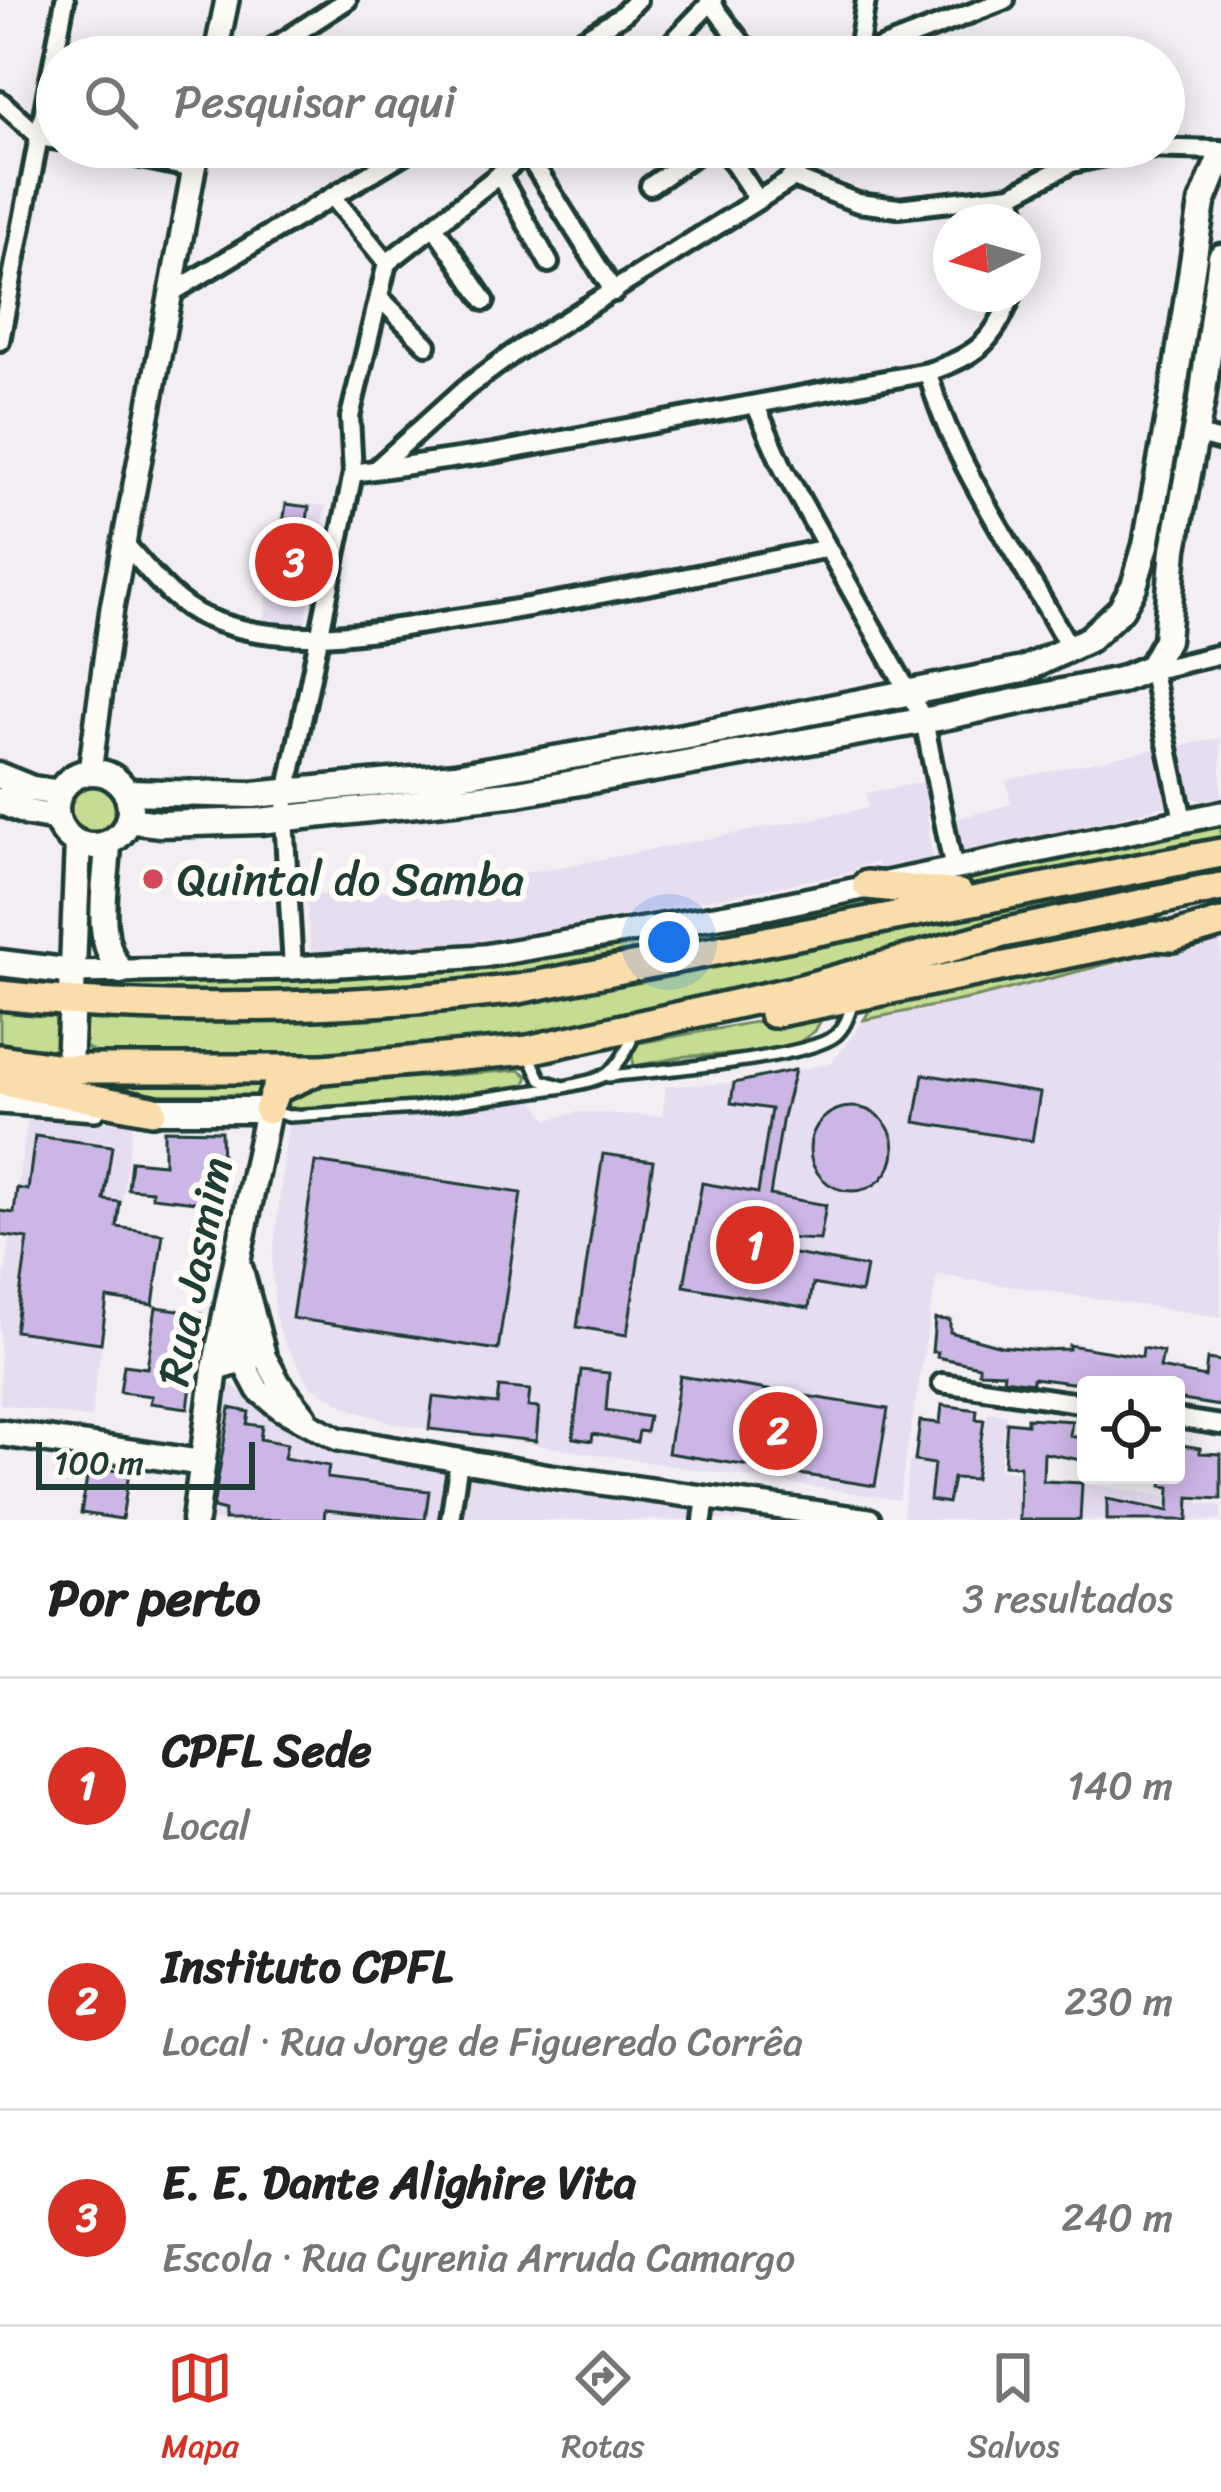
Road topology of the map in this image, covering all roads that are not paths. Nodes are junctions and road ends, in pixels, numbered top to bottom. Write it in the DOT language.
graph roads {
  1 [pos="64,0"];
  2 [pos="226,0"];
  3 [pos="347,0"];
  4 [pos="637,0"];
  5 [pos="866,0"];
  6 [pos="1005,0"];
  7 [pos="711,1"];
  8 [pos="60,36"];
  9 [pos="219,36"];
  10 [pos="291,36"];
  11 [pos="588,36"];
  12 [pos="678,36"];
  13 [pos="737,36"];
  14 [pos="860,36"];
  15 [pos="912,36"];
  16 [pos="0,101"];
  17 [pos="36,129"];
  18 [pos="1185,151"];
  19 [pos="1221,153"];
  20 [pos="41,168"];
  21 [pos="194,168"];
  22 [pos="381,168"];
  23 [pos="507,168"];
  24 [pos="541,168"];
  25 [pos="676,168"];
  26 [pos="737,168"];
  27 [pos="798,168"];
  28 [pos="1062,168"];
  29 [pos="499,174"];
  30 [pos="791,177"];
  31 [pos="650,186"];
  32 [pos="1011,195"];
  33 [pos="333,197"];
  34 [pos="758,200"];
  35 [pos="1013,204"];
  36 [pos="434,226"];
  37 [pos="1221,257"];
  38 [pos="387,262"];
  39 [pos="549,263"];
  40 [pos="173,292"];
  41 [pos="614,292"];
  42 [pos="379,297"];
  43 [pos="484,301"];
  44 [pos="1003,312"];
  45 [pos="0,336"];
  46 [pos="427,345"];
  47 [pos="928,371"];
  48 [pos="756,406"];
  49 [pos="1195,434"];
  50 [pos="1221,441"];
  51 [pos="376,469"];
  52 [pos="353,473"];
  53 [pos="124,543"];
  54 [pos="828,548"];
  55 [pos="1129,596"];
  56 [pos="1167,629"];
  57 [pos="317,637"];
  58 [pos="1080,645"];
  59 [pos="1221,654"];
  60 [pos="1195,660"];
  61 [pos="1151,667"];
  62 [pos="1096,686"];
  63 [pos="908,692"];
  64 [pos="924,720"];
  65 [pos="90,772"];
  66 [pos="0,776"];
  67 [pos="126,792"];
  68 [pos="0,801"];
  69 [pos="58,806"];
  70 [pos="285,806"];
  71 [pos="0,811"];
  72 [pos="28,813"];
  73 [pos="1221,813"];
  74 [pos="128,820"];
  75 [pos="1183,820"];
  76 [pos="78,843"];
  77 [pos="108,843"];
  78 [pos="1221,854"];
  79 [pos="953,866"];
  80 [pos="1125,872"];
  81 [pos="867,885"];
  82 [pos="1221,887"];
  83 [pos="987,896"];
  84 [pos="1167,900"];
  85 [pos="1221,923"];
  86 [pos="1153,936"];
  87 [pos="0,963"];
  88 [pos="293,968"];
  89 [pos="121,971"];
  90 [pos="74,972"];
  91 [pos="6,996"];
  92 [pos="854,999"];
  93 [pos="72,1003"];
  94 [pos="625,1036"];
  95 [pos="528,1050"];
  96 [pos="0,1059"];
  97 [pos="69,1069"];
  98 [pos="323,1069"];
  99 [pos="608,1076"];
  100 [pos="0,1081"];
  101 [pos="564,1088"];
  102 [pos="0,1102"];
  103 [pos="152,1110"];
  104 [pos="268,1110"];
  105 [pos="233,1112"];
  106 [pos="256,1157"];
  107 [pos="237,1260"];
  108 [pos="230,1303"];
  109 [pos="252,1356"];
  110 [pos="215,1369"];
  111 [pos="942,1383"];
  112 [pos="1077,1403"];
  113 [pos="1185,1419"];
  114 [pos="1221,1424"];
  115 [pos="0,1432"];
  116 [pos="459,1461"];
  117 [pos="202,1463"];
  118 [pos="704,1509"];
  119 [pos="195,1520"];
  120 [pos="450,1520"];
  121 [pos="869,1520"];
  1 -- 8 [label="street"];
  2 -- 9 [label="street"];
  3 -- 10 [label="street"];
  4 -- 11 [label="street"];
  5 -- 14 [label="street"];
  6 -- 15 [label="street"];
  7 -- 12 [label="street"];
  7 -- 13 [label="street"];
  16 -- 17 [label="street"];
  18 -- 19 [label="street"];
  19 -- 55 [label="main road"];
  20 -- 45 [label="street"];
  21 -- 40 [label="street"];
  22 -- 33 [label="street"];
  23 -- 29 [label="street"];
  24 -- 41 [label="street"];
  25 -- 31 [label="street"];
  26 -- 34 [label="street"];
  27 -- 30 [label="street"];
  28 -- 32 [label="street"];
  29 -- 36 [label="street"];
  29 -- 39 [label="street"];
  30 -- 32 [label="street"];
  30 -- 34 [label="street"];
  32 -- 35 [label="street"];
  33 -- 38 [label="street"];
  33 -- 40 [label="street"];
  34 -- 41 [label="street"];
  36 -- 38 [label="street"];
  36 -- 43 [label="street"];
  37 -- 49 [label="main road"];
  38 -- 42 [label="street"];
  40 -- 53 [label="street"];
  41 -- 51 [label="street"];
  42 -- 46 [label="street"];
  42 -- 52 [label="street"];
  44 -- 47 [label="street"];
  47 -- 48 [label="street"];
  47 -- 58 [label="street"];
  48 -- 51 [label="street"];
  48 -- 54 [label="street"];
  49 -- 50 [label="street"];
  49 -- 56 [label="main road"];
  51 -- 52 [label="street"];
  52 -- 57 [label="street"];
  53 -- 57 [label="street"];
  53 -- 65 [label="street"];
  54 -- 57 [label="street"];
  54 -- 63 [label="street"];
  55 -- 56 [label="main road"];
  55 -- 58 [label="main road"];
  56 -- 60 [label="street"];
  56 -- 61 [label="main road"];
  57 -- 70 [label="street"];
  58 -- 62 [label="main road"];
  58 -- 63 [label="main road"];
  59 -- 60 [label="street"];
  60 -- 61 [label="street"];
  61 -- 62 [label="main road"];
  61 -- 75 [label="street"];
  62 -- 64 [label="main road"];
  63 -- 64 [label="street"];
  63 -- 70 [label="main road"];
  64 -- 70 [label="main road"];
  64 -- 79 [label="street"];
  65 -- 67 [label="main road"];
  65 -- 69 [label="main road"];
  66 -- 69 [label="main road"];
  67 -- 70 [label="main road"];
  67 -- 74 [label="main road"];
  68 -- 72 [label="main road"];
  69 -- 72 [label="main road"];
  69 -- 76 [label="main road"];
  70 -- 74 [label="main road"];
  70 -- 88 [label="street"];
  71 -- 72 [label="street"];
  73 -- 75 [label="street"];
  74 -- 77 [label="main road"];
  75 -- 79 [label="street"];
  76 -- 77 [label="main road"];
  76 -- 90 [label="main road"];
  77 -- 89 [label="main road"];
  78 -- 80 [label="highway"];
  79 -- 81 [label="street"];
  80 -- 83 [label="highway"];
  80 -- 84 [label="highway"];
  81 -- 83 [label="highway"];
  81 -- 88 [label="street"];
  82 -- 84 [label="highway"];
  83 -- 93 [label="highway"];
  84 -- 86 [label="highway"];
  84 -- 94 [label="highway"];
  85 -- 86 [label="highway"];
  86 -- 92 [label="highway"];
  87 -- 90 [label="main road"];
  88 -- 89 [label="street"];
  89 -- 90 [label="street"];
  90 -- 93 [label="main road"];
  91 -- 93 [label="highway"];
  92 -- 94 [label="highway"];
  92 -- 99 [label="lane"];
  93 -- 97 [label="main road"];
  94 -- 95 [label="highway"];
  94 -- 99 [label="lane"];
  95 -- 98 [label="highway"];
  95 -- 101 [label="lane"];
  96 -- 97 [label="highway"];
  97 -- 98 [label="highway"];
  98 -- 104 [label="highway"];
  99 -- 101 [label="lane"];
  100 -- 103 [label="highway"];
  101 -- 104 [label="lane"];
  102 -- 103 [label="street"];
  103 -- 105 [label="main road"];
  104 -- 105 [label="main road"];
  104 -- 106 [label="main road, Rua Jasmim"];
  105 -- 106 [label="main road"];
  106 -- 107 [label="main road, Rua Jasmim"];
  107 -- 108 [label="main road, Rua Jasmim"];
  107 -- 109 [label="main road"];
  108 -- 109 [label="street"];
  108 -- 110 [label="main road, Rua Jasmim"];
  109 -- 110 [label="main road"];
  109 -- 116 [label="street"];
  110 -- 117 [label="main road, Rua Jasmim"];
  111 -- 112 [label="street"];
  113 -- 114 [label="street"];
  115 -- 117 [label="main road"];
  116 -- 118 [label="street"];
  116 -- 120 [label="street"];
  117 -- 119 [label="main road, Rua Jasmim"];
  118 -- 121 [label="street"];
}
